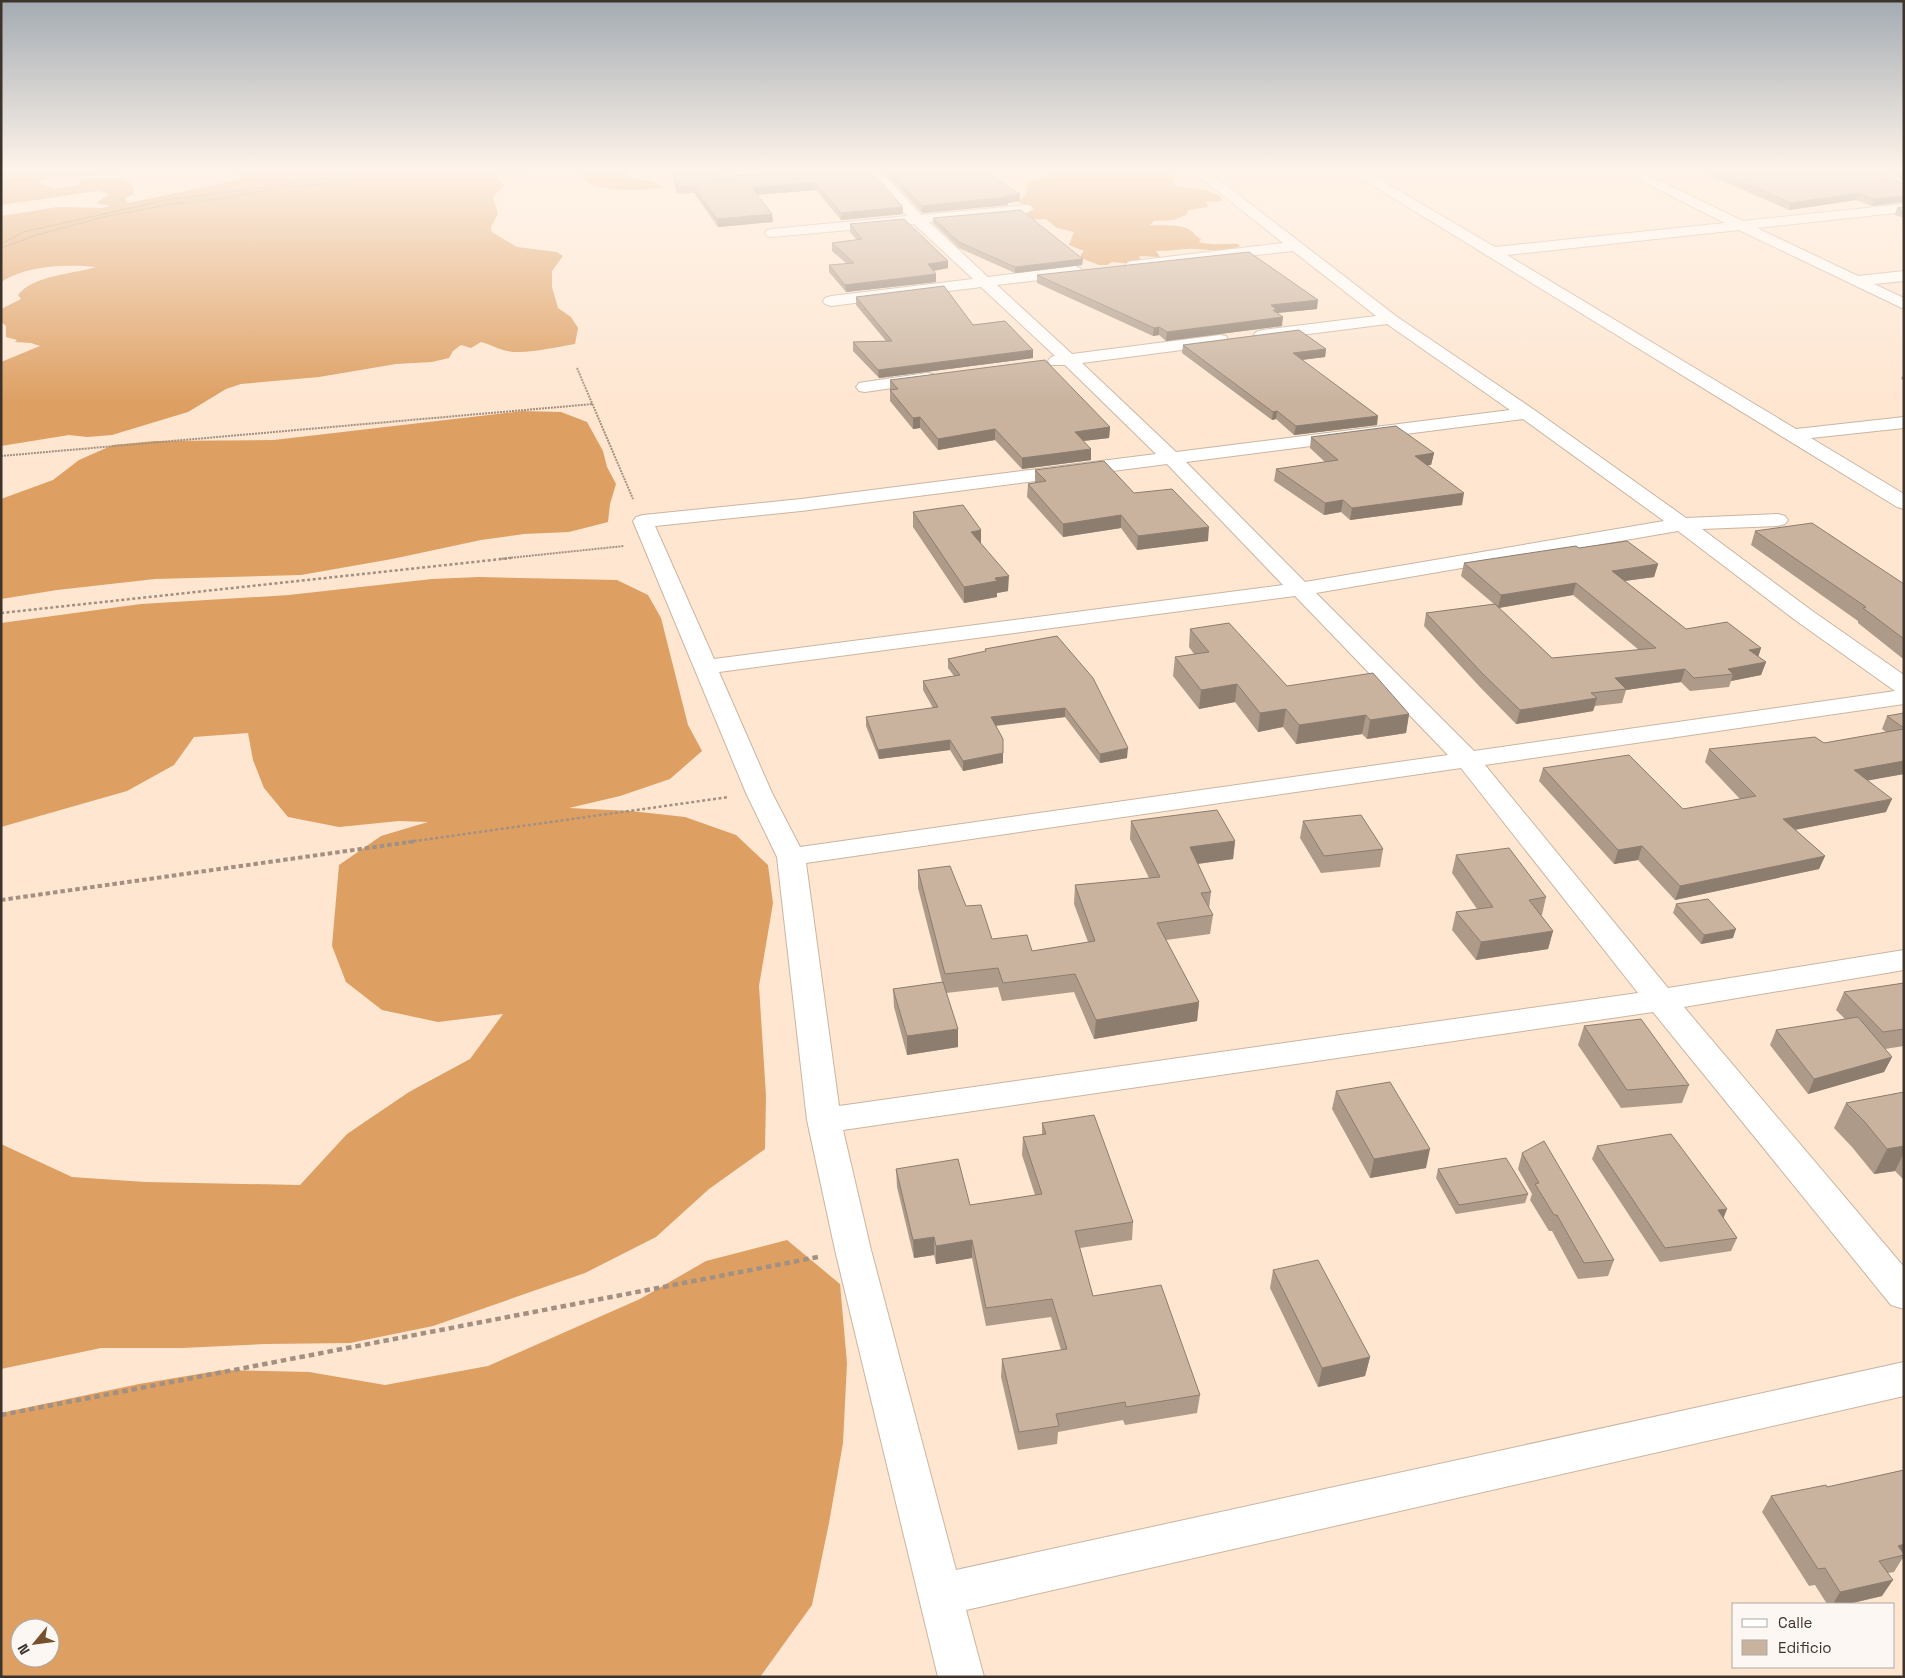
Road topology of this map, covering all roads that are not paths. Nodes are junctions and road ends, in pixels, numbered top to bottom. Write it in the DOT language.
graph roads {
  1 [pos="947,247"];
  2 [pos="1285,247"];
  3 [pos="1298,247"];
  4 [pos="1484,247"];
  5 [pos="1537,247"];
  6 [pos="1787,247"];
  7 [pos="1492,252"];
  8 [pos="1120,266"];
  9 [pos="1091,270"];
  10 [pos="1904,276"];
  11 [pos="1856,281"];
  12 [pos="983,282"];
  13 [pos="831,301"];
  14 [pos="1904,304"];
  15 [pos="1390,318"];
  16 [pos="1069,360"];
  17 [pos="1040,364"];
  18 [pos="943,376"];
  19 [pos="865,387"];
  20 [pos="1528,413"];
  21 [pos="1904,422"];
  22 [pos="1792,435"];
  23 [pos="1171,458"];
  24 [pos="1904,503"];
  25 [pos="1778,520"];
  26 [pos="1682,524"];
  27 [pos="1300,589"];
  28 [pos="705,667"];
  29 [pos="1904,686"];
  30 [pos="1904,696"];
  31 [pos="1466,759"];
  32 [pos="791,857"];
  33 [pos="1904,960"];
  34 [pos="1661,1000"];
  35 [pos="824,1120"];
  36 [pos="1904,1294"];
  37 [pos="1904,1378"];
  38 [pos="942,1594"];
  39 [pos="961,1677"];
  1 -- 12 [label="street"];
  2 -- 8 [label="street"];
  3 -- 15 [label="street"];
  4 -- 7 [label="street"];
  5 -- 7 [label="street"];
  6 -- 11 [label="street"];
  7 -- 22 [label="street"];
  9 -- 12 [label="street"];
  10 -- 11 [label="street"];
  11 -- 14 [label="street"];
  12 -- 13 [label="street"];
  12 -- 16 [label="street"];
  15 -- 16 [label="street"];
  15 -- 20 [label="street"];
  16 -- 17 [label="street"];
  16 -- 23 [label="street"];
  18 -- 19 [label="street"];
  20 -- 23 [label="street"];
  20 -- 26 [label="street"];
  21 -- 22 [label="street"];
  22 -- 24 [label="street"];
  23 -- 27 [label="street"];
  23 -- 28 [label="street"];
  25 -- 26 [label="street"];
  26 -- 27 [label="street"];
  26 -- 29 [label="street"];
  27 -- 28 [label="street"];
  27 -- 31 [label="street"];
  28 -- 32 [label="street"];
  30 -- 31 [label="street"];
  31 -- 32 [label="street"];
  31 -- 34 [label="street"];
  32 -- 35 [label="street"];
  33 -- 34 [label="street"];
  34 -- 35 [label="street"];
  34 -- 36 [label="street"];
  35 -- 38 [label="street"];
  37 -- 38 [label="street"];
  38 -- 39 [label="street"];
}
